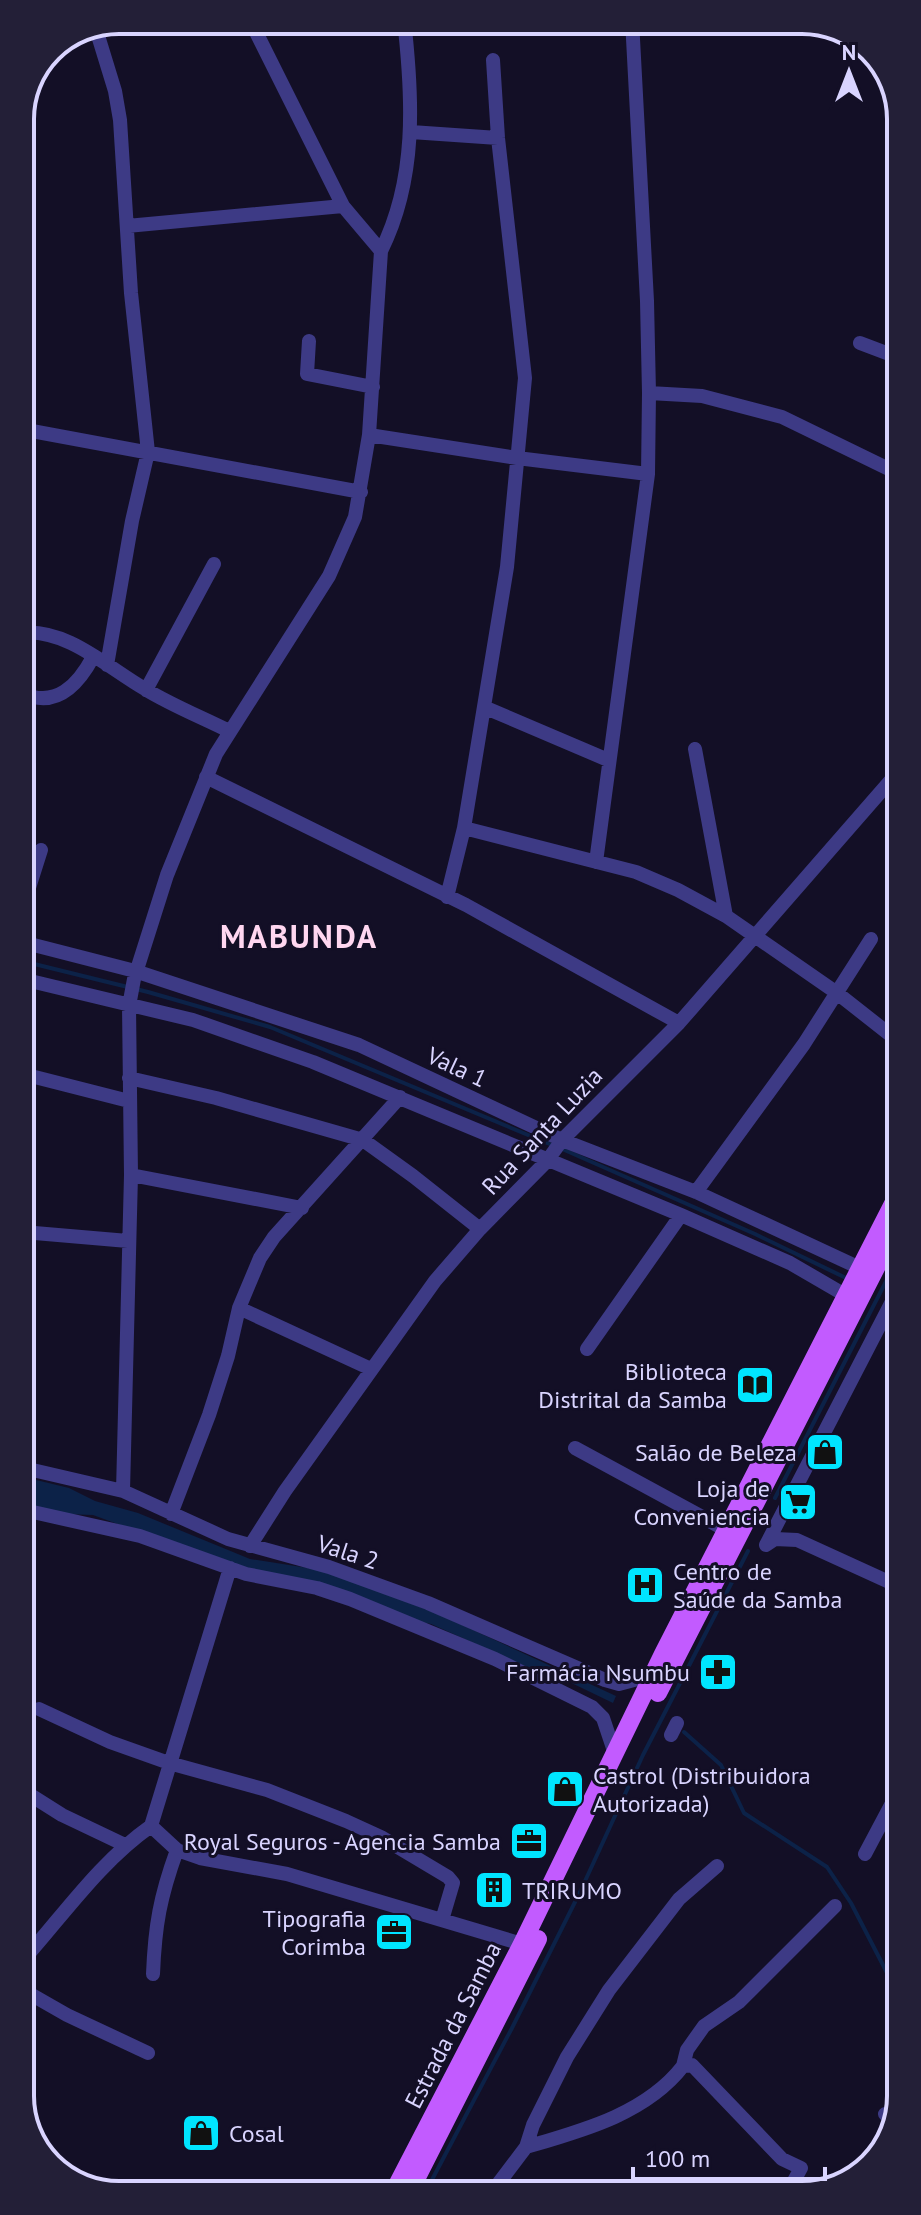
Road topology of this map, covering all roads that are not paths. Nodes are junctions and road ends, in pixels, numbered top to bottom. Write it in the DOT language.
graph roads {
  1 [pos="257,34"];
  2 [pos="405,34"];
  3 [pos="633,34"];
  4 [pos="98,37"];
  5 [pos="493,60"];
  6 [pos="411,132"];
  7 [pos="498,138"];
  8 [pos="343,206"];
  9 [pos="127,226"];
  10 [pos="381,251"];
  11 [pos="309,341"];
  12 [pos="860,343"];
  13 [pos="887,353"];
  14 [pos="373,387"];
  15 [pos="649,393"];
  16 [pos="34,431"];
  17 [pos="369,435"];
  18 [pos="148,452"];
  19 [pos="517,458"];
  20 [pos="887,468"];
  21 [pos="648,474"];
  22 [pos="361,492"];
  23 [pos="214,564"];
  24 [pos="34,634"];
  25 [pos="93,657"];
  26 [pos="107,665"];
  27 [pos="146,690"];
  28 [pos="34,695"];
  29 [pos="486,708"];
  30 [pos="229,731"];
  31 [pos="695,749"];
  32 [pos="608,760"];
  33 [pos="206,777"];
  34 [pos="887,785"];
  35 [pos="464,828"];
  36 [pos="41,850"];
  37 [pos="596,862"];
  38 [pos="34,872"];
  39 [pos="447,897"];
  40 [pos="726,916"];
  41 [pos="754,936"];
  42 [pos="871,939"];
  43 [pos="34,946"];
  44 [pos="134,975"];
  45 [pos="34,981"];
  46 [pos="837,993"];
  47 [pos="130,1001"];
  48 [pos="679,1023"];
  49 [pos="887,1032"];
  50 [pos="34,1077"];
  51 [pos="129,1078"];
  52 [pos="400,1097"];
  53 [pos="129,1101"];
  54 [pos="363,1140"];
  55 [pos="560,1143"];
  56 [pos="548,1160"];
  57 [pos="131,1175"];
  58 [pos="696,1192"];
  59 [pos="302,1208"];
  60 [pos="681,1215"];
  61 [pos="887,1215"];
  62 [pos="480,1229"];
  63 [pos="34,1233"];
  64 [pos="128,1241"];
  65 [pos="887,1246"];
  66 [pos="860,1268"];
  67 [pos="845,1295"];
  68 [pos="239,1308"];
  69 [pos="887,1313"];
  70 [pos="587,1349"];
  71 [pos="371,1369"];
  72 [pos="575,1448"];
  73 [pos="34,1470"];
  74 [pos="123,1491"];
  75 [pos="787,1505"];
  76 [pos="34,1512"];
  77 [pos="171,1514"];
  78 [pos="726,1530"];
  79 [pos="797,1540"];
  80 [pos="250,1546"];
  81 [pos="230,1568"];
  82 [pos="887,1581"];
  83 [pos="653,1675"];
  84 [pos="39,1709"];
  85 [pos="615,1754"];
  86 [pos="169,1763"];
  87 [pos="34,1797"];
  88 [pos="887,1813"];
  89 [pos="151,1826"];
  90 [pos="125,1845"];
  91 [pos="177,1850"];
  92 [pos="865,1854"];
  93 [pos="717,1866"];
  94 [pos="835,1906"];
  95 [pos="442,1920"];
  96 [pos="522,1944"];
  97 [pos="34,1947"];
  98 [pos="153,1974"];
  99 [pos="34,1996"];
  100 [pos="148,2053"];
  101 [pos="683,2066"];
  102 [pos="526,2147"];
  103 [pos="399,2181"];
  104 [pos="415,2181"];
  105 [pos="500,2181"];
  106 [pos="794,2181"];
  1 -- 8 [label="street"];
  2 -- 6 [label="street"];
  3 -- 15 [label="street"];
  4 -- 9 [label="street"];
  5 -- 7 [label="street"];
  6 -- 7 [label="street"];
  6 -- 10 [label="street"];
  7 -- 19 [label="street"];
  8 -- 9 [label="street"];
  8 -- 10 [label="street"];
  9 -- 18 [label="street"];
  10 -- 14 [label="street"];
  11 -- 14 [label="street"];
  12 -- 13 [label="street"];
  14 -- 17 [label="street"];
  15 -- 20 [label="street"];
  15 -- 21 [label="street"];
  16 -- 18 [label="street"];
  17 -- 19 [label="street"];
  17 -- 22 [label="street"];
  18 -- 22 [label="street"];
  18 -- 26 [label="street"];
  19 -- 21 [label="street"];
  19 -- 29 [label="street"];
  21 -- 32 [label="street"];
  22 -- 30 [label="street"];
  23 -- 27 [label="street"];
  24 -- 25 [label="street"];
  25 -- 26 [label="street"];
  25 -- 28 [label="street"];
  26 -- 27 [label="street"];
  27 -- 30 [label="street"];
  29 -- 32 [label="street"];
  29 -- 35 [label="street"];
  30 -- 33 [label="street"];
  31 -- 40 [label="street"];
  32 -- 37 [label="street"];
  33 -- 39 [label="street"];
  33 -- 44 [label="street"];
  34 -- 41 [label="street, Rua Santa Luzia"];
  35 -- 37 [label="street"];
  35 -- 39 [label="street"];
  36 -- 38 [label="street"];
  37 -- 40 [label="street"];
  39 -- 48 [label="street"];
  40 -- 41 [label="street"];
  41 -- 46 [label="street"];
  41 -- 48 [label="street, Rua Santa Luzia"];
  42 -- 46 [label="street"];
  43 -- 44 [label="street, Vala 1"];
  44 -- 47 [label="street"];
  44 -- 55 [label="street, Vala 1"];
  45 -- 47 [label="street, Vala 1"];
  46 -- 49 [label="street"];
  46 -- 58 [label="street"];
  47 -- 51 [label="street"];
  47 -- 52 [label="street, Vala 1"];
  48 -- 55 [label="street, Rua Santa Luzia"];
  50 -- 53 [label="street"];
  51 -- 53 [label="street"];
  51 -- 54 [label="street"];
  52 -- 54 [label="street"];
  52 -- 56 [label="street, Vala 1"];
  53 -- 57 [label="street"];
  54 -- 59 [label="street"];
  54 -- 62 [label="street"];
  55 -- 56 [label="street, Rua Santa Luzia"];
  55 -- 58 [label="street, Vala 1"];
  56 -- 60 [label="street, Vala 1"];
  56 -- 62 [label="street, Rua Santa Luzia"];
  57 -- 59 [label="street"];
  57 -- 64 [label="street"];
  58 -- 66 [label="street, Vala 1"];
  59 -- 68 [label="street"];
  60 -- 67 [label="street, Vala 1"];
  60 -- 70 [label="street"];
  61 -- 66 [label="main road, Estrada da Samba"];
  62 -- 71 [label="street, Rua Santa Luzia"];
  63 -- 64 [label="street"];
  64 -- 74 [label="street"];
  65 -- 104 [label="main road, Estrada da Samba"];
  66 -- 67 [label="main road, Estrada da Samba"];
  67 -- 78 [label="main road, Estrada da Samba"];
  68 -- 71 [label="street"];
  68 -- 77 [label="street"];
  69 -- 75 [label="street"];
  71 -- 80 [label="street, Rua Santa Luzia"];
  72 -- 78 [label="street"];
  73 -- 74 [label="street, Vala 2"];
  74 -- 77 [label="street, Vala 2"];
  75 -- 79 [label="street"];
  75 -- 79 [label="street"];
  76 -- 81 [label="street, Vala 2"];
  77 -- 80 [label="street, Vala 2"];
  78 -- 83 [label="main road, Estrada da Samba"];
  79 -- 82 [label="street"];
  80 -- 83 [label="street, Vala 2"];
  81 -- 85 [label="street, Vala 2"];
  81 -- 86 [label="street"];
  83 -- 85 [label="main road, Estrada da Samba"];
  84 -- 86 [label="street"];
  85 -- 96 [label="main road, Estrada da Samba"];
  86 -- 89 [label="street"];
  86 -- 95 [label="street"];
  87 -- 90 [label="street"];
  88 -- 92 [label="street"];
  89 -- 90 [label="street"];
  89 -- 91 [label="street"];
  90 -- 97 [label="street"];
  91 -- 95 [label="street"];
  91 -- 98 [label="street"];
  93 -- 102 [label="street"];
  94 -- 101 [label="street"];
  95 -- 96 [label="street"];
  96 -- 103 [label="main road, Estrada da Samba"];
  99 -- 100 [label="street"];
  101 -- 102 [label="street"];
  101 -- 106 [label="street"];
  102 -- 105 [label="street"];
}
